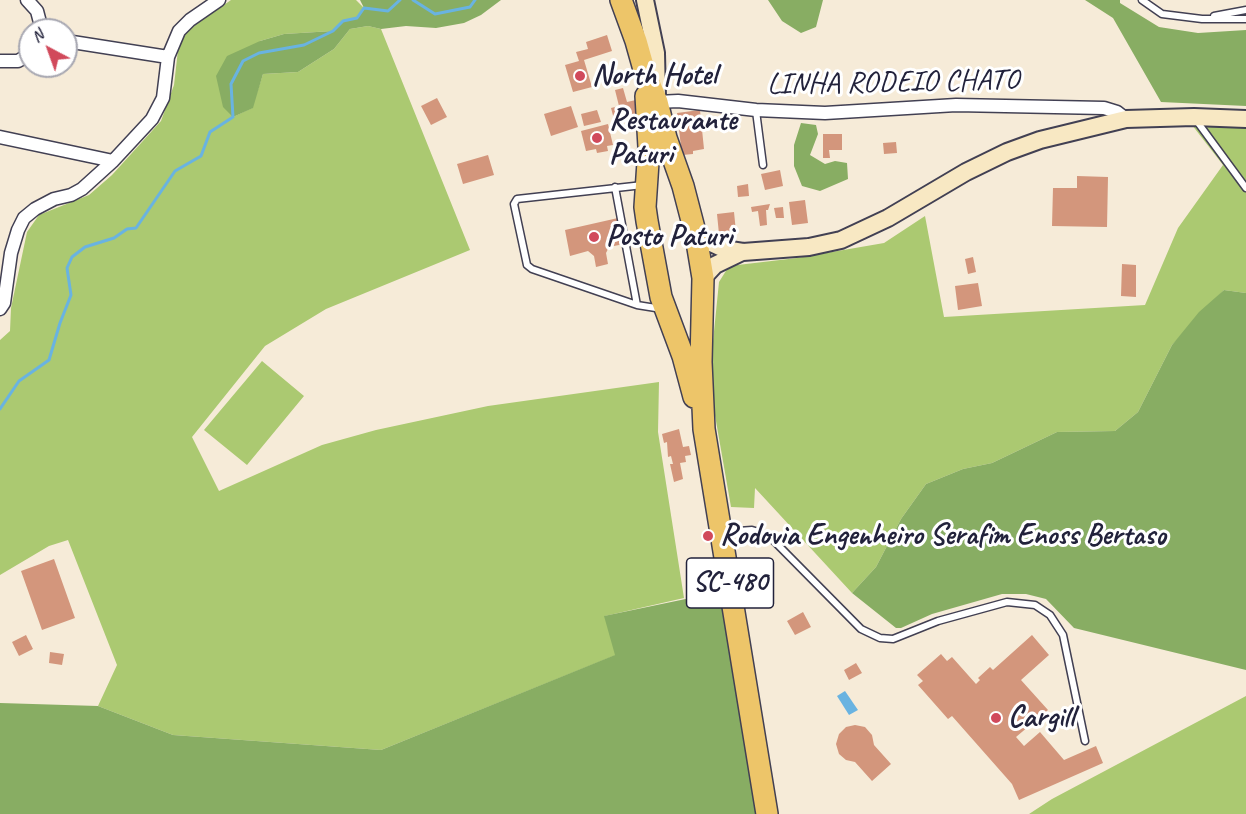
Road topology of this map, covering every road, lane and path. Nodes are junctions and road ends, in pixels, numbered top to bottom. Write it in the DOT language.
graph roads {
  1 [pos="27,0"];
  2 [pos="219,0"];
  3 [pos="621,0"];
  4 [pos="645,0"];
  5 [pos="1142,0"];
  6 [pos="1246,10"];
  7 [pos="39,18"];
  8 [pos="1202,19"];
  9 [pos="1246,20"];
  10 [pos="78,43"];
  11 [pos="168,57"];
  12 [pos="18,61"];
  13 [pos="0,62"];
  14 [pos="645,73"];
  15 [pos="657,102"];
  16 [pos="756,110"];
  17 [pos="1194,117"];
  18 [pos="1246,118"];
  19 [pos="1126,119"];
  20 [pos="0,137"];
  21 [pos="113,161"];
  22 [pos="763,165"];
  23 [pos="647,184"];
  24 [pos="683,186"];
  25 [pos="615,187"];
  26 [pos="1246,188"];
  27 [pos="696,236"];
  28 [pos="6,251"];
  29 [pos="743,252"];
  30 [pos="703,287"];
  31 [pos="637,304"];
  32 [pos="0,309"];
  33 [pos="666,310"];
  34 [pos="704,429"];
  35 [pos="722,532"];
  36 [pos="1085,741"];
  37 [pos="767,814"];
  1 -- 7 [label="street"];
  2 -- 11 [label="street"];
  3 -- 14 [label="highway, SC-480"];
  4 -- 15 [label="street"];
  5 -- 8 [label="lane"];
  6 -- 8 [label="lane"];
  8 -- 9 [label="lane"];
  10 -- 11 [label="street"];
  11 -- 21 [label="street"];
  12 -- 13 [label="street"];
  14 -- 15 [label="highway, SC-480"];
  14 -- 23 [label="highway, SC-480"];
  15 -- 16 [label="street, LINHA RODEIO CHATO"];
  15 -- 24 [label="highway, SC-480"];
  16 -- 19 [label="street, LINHA RODEIO CHATO"];
  16 -- 22 [label="lane"];
  17 -- 18 [label="street"];
  17 -- 19 [label="street"];
  17 -- 26 [label="lane"];
  19 -- 29 [label="street"];
  20 -- 21 [label="street"];
  21 -- 28 [label="street"];
  23 -- 24 [label="highway"];
  23 -- 25 [label="lane"];
  23 -- 33 [label="highway, SC-480"];
  24 -- 27 [label="highway, SC-480"];
  25 -- 31 [label="lane"];
  25 -- 31 [label="lane"];
  27 -- 29 [label="street"];
  27 -- 30 [label="highway, SC-480"];
  28 -- 32 [label="street"];
  29 -- 30 [label="street"];
  30 -- 33 [label="highway"];
  30 -- 34 [label="highway, SC-480"];
  31 -- 33 [label="lane"];
  33 -- 34 [label="highway, SC-480"];
  34 -- 35 [label="highway, SC-480"];
  35 -- 36 [label="lane"];
  35 -- 37 [label="highway, SC-480"];
}
